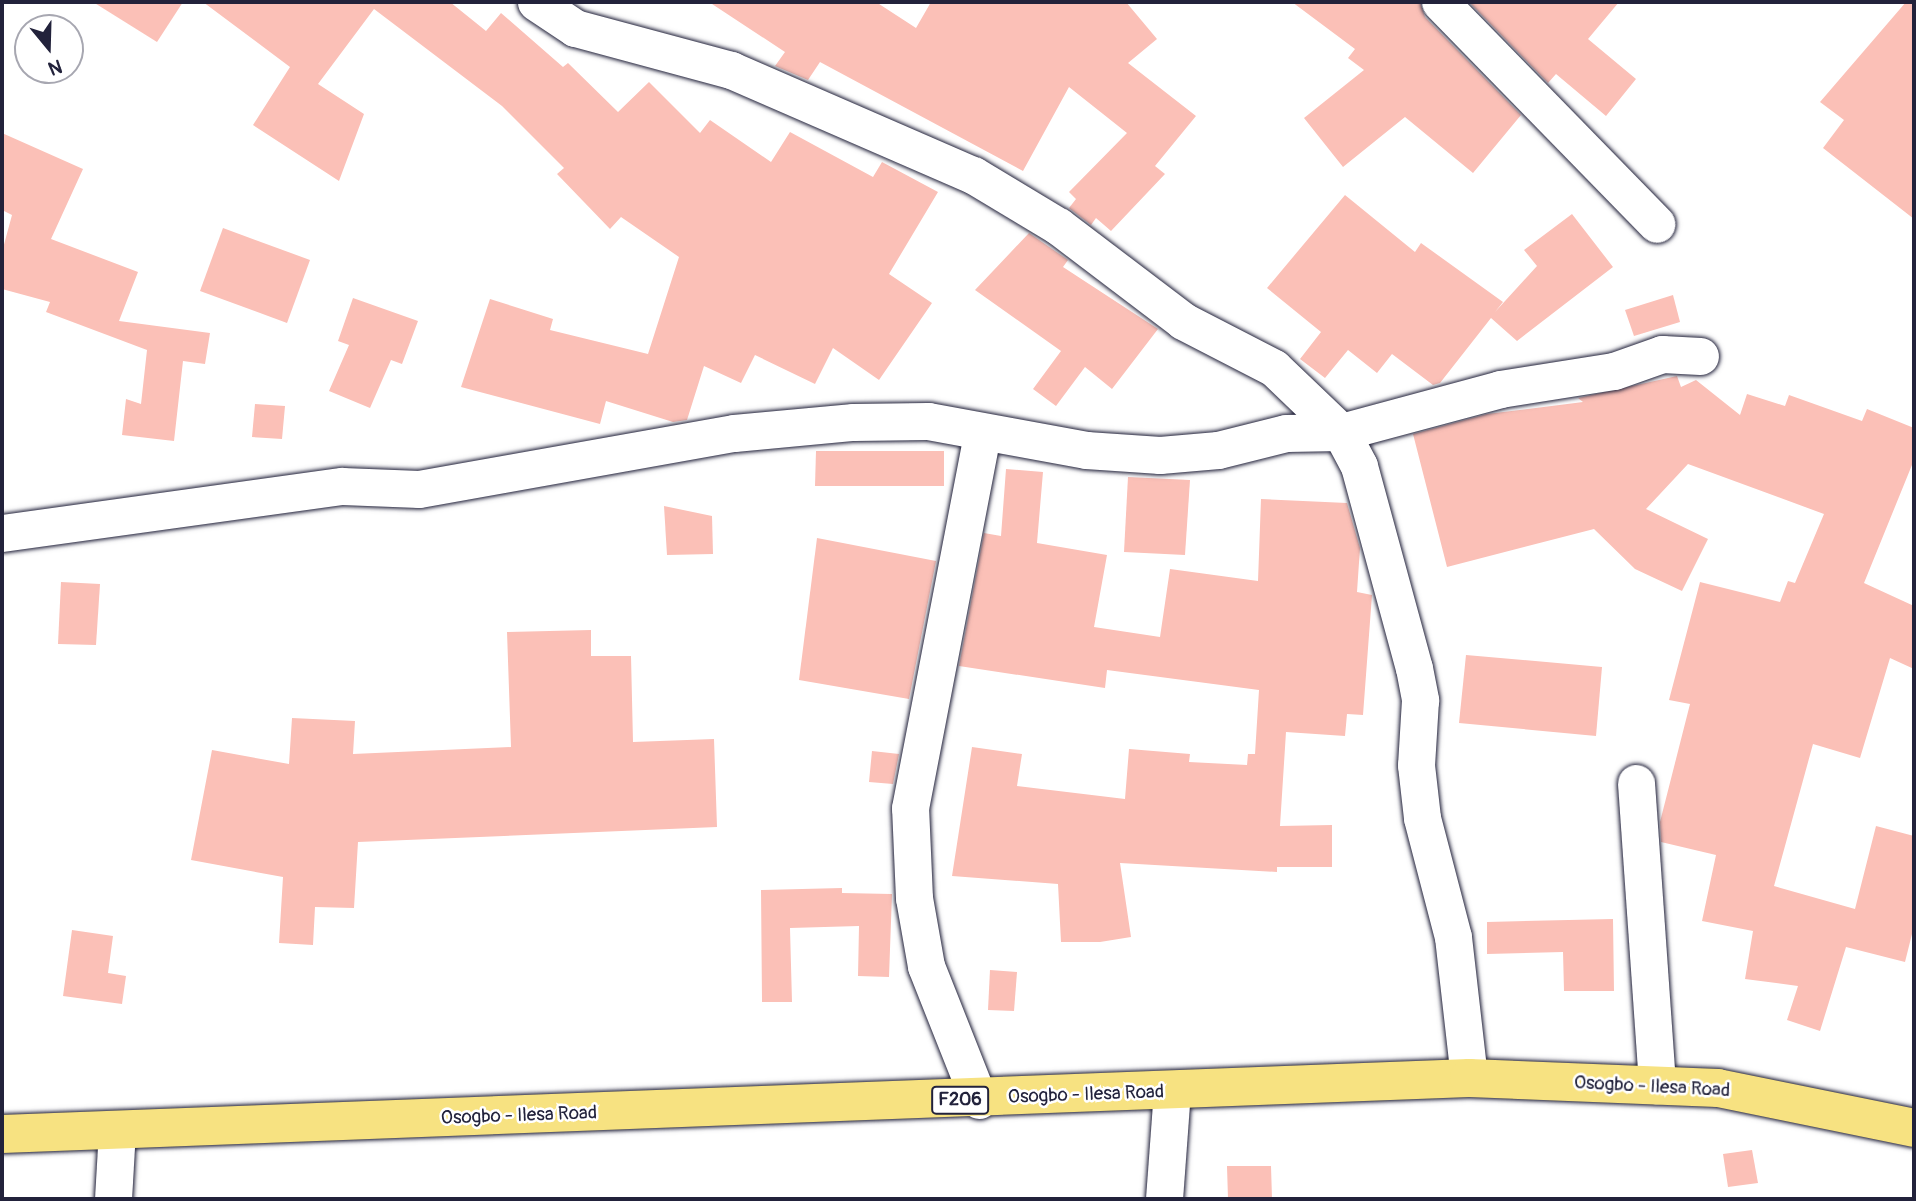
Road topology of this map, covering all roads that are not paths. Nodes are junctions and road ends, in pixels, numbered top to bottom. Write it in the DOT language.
graph roads {
  1 [pos="536,2"];
  2 [pos="1440,2"];
  3 [pos="1657,224"];
  4 [pos="1700,356"];
  5 [pos="1305,394"];
  6 [pos="1340,432"];
  7 [pos="982,433"];
  8 [pos="1286,433"];
  9 [pos="2,533"];
  10 [pos="1636,783"];
  11 [pos="1469,1078"];
  12 [pos="1657,1085"];
  13 [pos="1172,1091"];
  14 [pos="979,1100"];
  15 [pos="1914,1128"];
  16 [pos="117,1130"];
  17 [pos="2,1134"];
  18 [pos="113,1199"];
  19 [pos="1164,1199"];
  1 -- 5 [label="street"];
  2 -- 3 [label="street"];
  4 -- 6 [label="street"];
  5 -- 6 [label="street"];
  5 -- 8 [label="street"];
  6 -- 8 [label="street"];
  6 -- 11 [label="street"];
  7 -- 8 [label="street"];
  7 -- 9 [label="street"];
  7 -- 14 [label="street"];
  10 -- 12 [label="street"];
  11 -- 12 [label="main road, Osogbo - Ilesa Road / F206"];
  11 -- 13 [label="main road, Osogbo - Ilesa Road / F206"];
  12 -- 15 [label="main road, Osogbo - Ilesa Road / F206"];
  13 -- 14 [label="main road, Osogbo - Ilesa Road / F206"];
  13 -- 19 [label="street"];
  14 -- 16 [label="main road, Osogbo - Ilesa Road / F206"];
  16 -- 17 [label="main road, Osogbo - Ilesa Road / F206"];
  16 -- 18 [label="street"];
}
